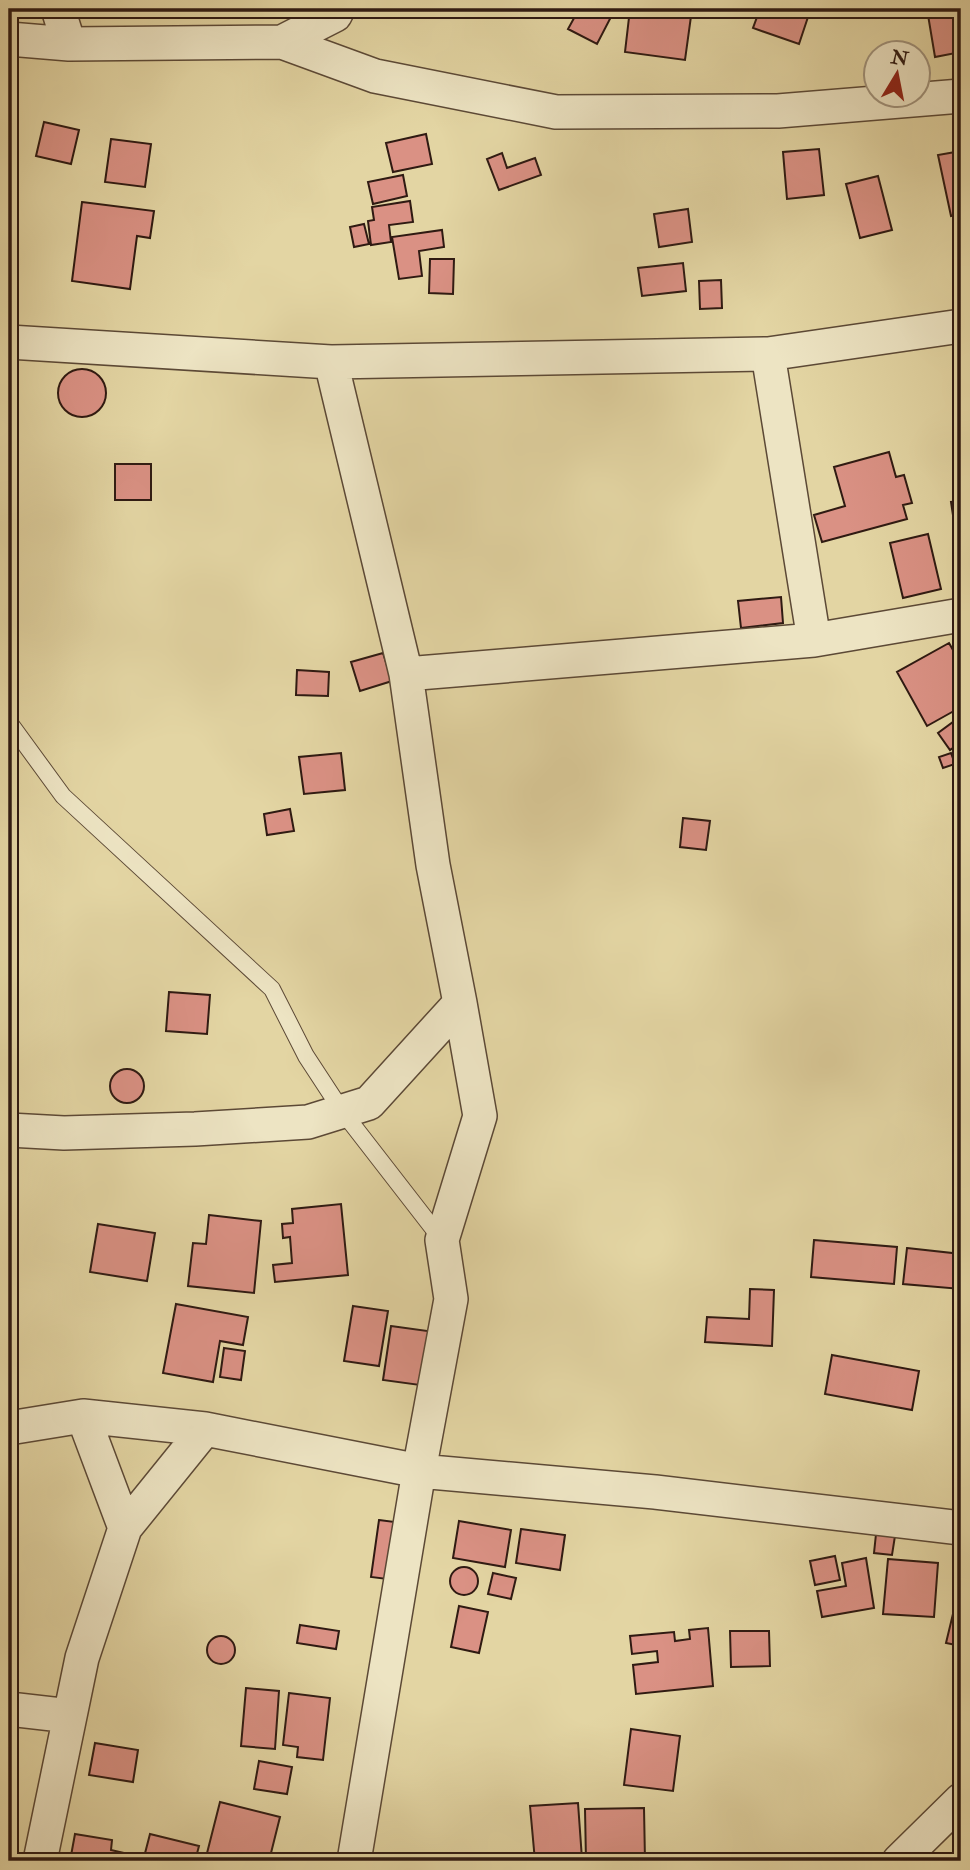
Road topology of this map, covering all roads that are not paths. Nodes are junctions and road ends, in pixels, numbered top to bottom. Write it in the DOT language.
graph roads {
  1 [pos="58,9"];
  2 [pos="338,9"];
  3 [pos="9,38"];
  4 [pos="282,42"];
  5 [pos="69,44"];
  6 [pos="961,96"];
  7 [pos="961,326"];
  8 [pos="9,342"];
  9 [pos="768,354"];
  10 [pos="331,362"];
  11 [pos="961,615"];
  12 [pos="814,640"];
  13 [pos="406,674"];
  14 [pos="9,722"];
  15 [pos="460,1003"];
  16 [pos="342,1111"];
  17 [pos="9,1130"];
  18 [pos="442,1240"];
  19 [pos="83,1416"];
  20 [pos="9,1429"];
  21 [pos="205,1429"];
  22 [pos="419,1471"];
  23 [pos="125,1528"];
  24 [pos="961,1528"];
  25 [pos="9,1709"];
  26 [pos="70,1716"];
  27 [pos="961,1800"];
  28 [pos="40,1861"];
  29 [pos="354,1861"];
  30 [pos="899,1861"];
  1 -- 5 [label="street"];
  2 -- 4 [label="street"];
  3 -- 5 [label="street"];
  4 -- 5 [label="street"];
  4 -- 6 [label="street"];
  7 -- 9 [label="street"];
  8 -- 10 [label="street"];
  9 -- 10 [label="street"];
  9 -- 12 [label="street"];
  10 -- 13 [label="street"];
  11 -- 12 [label="street"];
  12 -- 13 [label="street"];
  13 -- 15 [label="street"];
  14 -- 16 [label="lane"];
  15 -- 16 [label="street"];
  15 -- 18 [label="street"];
  16 -- 17 [label="street"];
  16 -- 18 [label="lane"];
  18 -- 22 [label="street"];
  19 -- 20 [label="street"];
  19 -- 21 [label="street"];
  19 -- 23 [label="street"];
  21 -- 22 [label="street"];
  21 -- 23 [label="street"];
  22 -- 24 [label="street"];
  22 -- 29 [label="street"];
  23 -- 26 [label="street"];
  25 -- 26 [label="street"];
  26 -- 28 [label="street"];
  27 -- 30 [label="street"];
}
